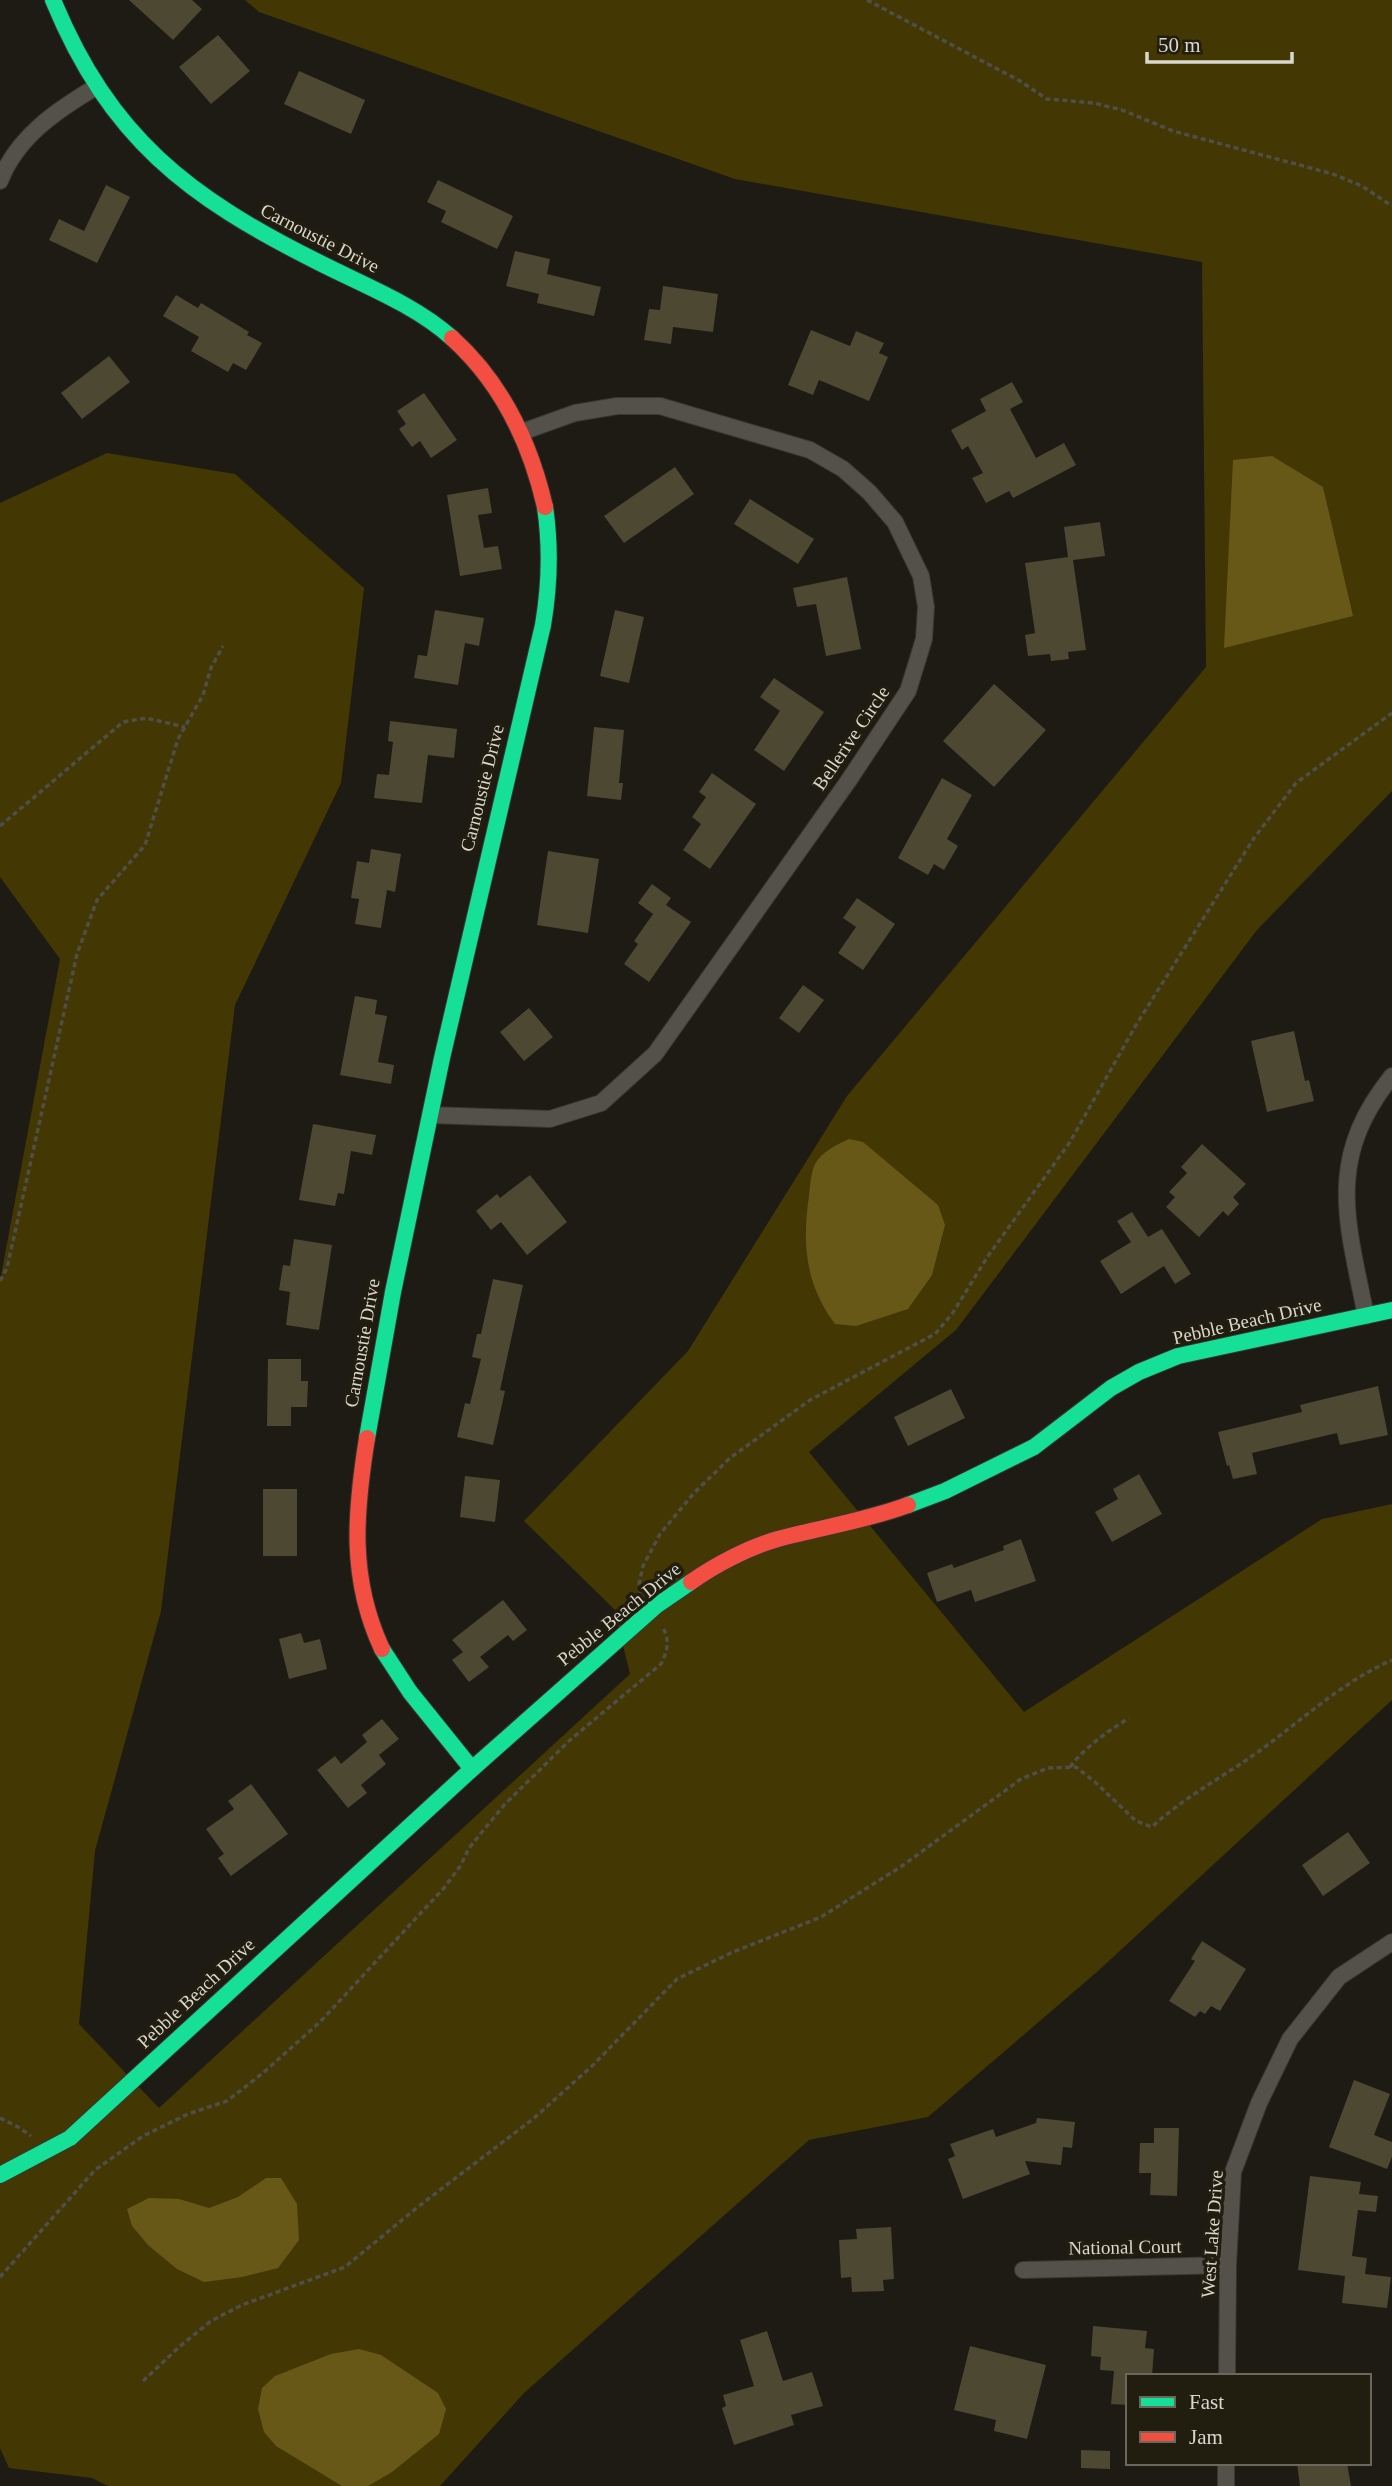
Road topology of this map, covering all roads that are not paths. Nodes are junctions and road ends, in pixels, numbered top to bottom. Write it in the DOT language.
graph roads {
  1 [pos="54,0"];
  2 [pos="96,87"];
  3 [pos="0,181"];
  4 [pos="522,432"];
  5 [pos="1392,1076"];
  6 [pos="430,1115"];
  7 [pos="1392,1310"];
  8 [pos="1366,1316"];
  9 [pos="472,1769"];
  10 [pos="1392,1942"];
  11 [pos="0,2175"];
  12 [pos="1228,2266"];
  13 [pos="1023,2270"];
  14 [pos="1227,2374"];
  15 [pos="1226,2465"];
  16 [pos="1226,2486"];
  1 -- 2 [label="street, Carnoustie Drive"];
  2 -- 3 [label="street"];
  2 -- 4 [label="street, Carnoustie Drive"];
  4 -- 6 [label="street, Carnoustie Drive"];
  4 -- 6 [label="street, Bellerive Circle"];
  5 -- 8 [label="street"];
  6 -- 9 [label="street, Carnoustie Drive"];
  7 -- 8 [label="street, Pebble Beach Drive"];
  8 -- 9 [label="street, Pebble Beach Drive"];
  9 -- 11 [label="street, Pebble Beach Drive"];
  10 -- 12 [label="street, West Lake Drive"];
  12 -- 13 [label="street, National Court"];
  12 -- 14 [label="street, West Lake Drive"];
  15 -- 16 [label="street"];
}
